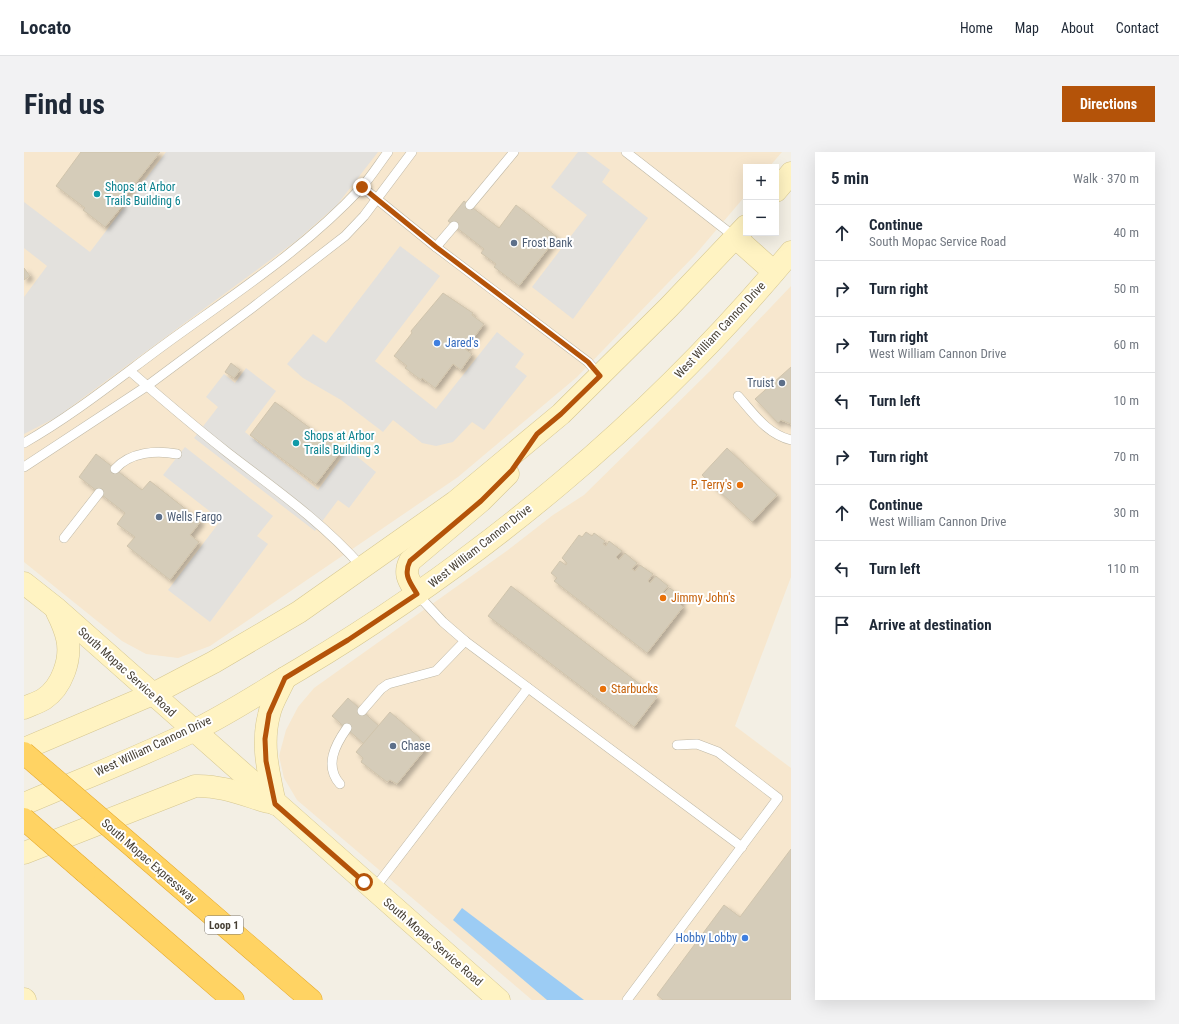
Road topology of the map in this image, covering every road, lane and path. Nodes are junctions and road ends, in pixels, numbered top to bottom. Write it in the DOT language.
graph roads {
  1 [pos="388,152"];
  2 [pos="412,152"];
  3 [pos="514,152"];
  4 [pos="626,152"];
  5 [pos="791,173"];
  6 [pos="362,187"];
  7 [pos="779,187"];
  8 [pos="377,198"];
  9 [pos="470,205"];
  10 [pos="454,226"];
  11 [pos="741,232"];
  12 [pos="436,247"];
  13 [pos="791,252"];
  14 [pos="774,272"];
  15 [pos="130,371"];
  16 [pos="600,376"];
  17 [pos="147,386"];
  18 [pos="738,396"];
  19 [pos="537,434"];
  20 [pos="791,440"];
  21 [pos="24,443"];
  22 [pos="177,454"];
  23 [pos="24,467"];
  24 [pos="115,470"];
  25 [pos="99,493"];
  26 [pos="64,538"];
  27 [pos="363,568"];
  28 [pos="24,583"];
  29 [pos="417,594"];
  30 [pos="57,610"];
  31 [pos="465,641"];
  32 [pos="285,678"];
  33 [pos="528,688"];
  34 [pos="153,694"];
  35 [pos="24,708"];
  36 [pos="362,710"];
  37 [pos="347,728"];
  38 [pos="192,731"];
  39 [pos="677,745"];
  40 [pos="24,749"];
  41 [pos="24,753"];
  42 [pos="340,784"];
  43 [pos="24,804"];
  44 [pos="275,804"];
  45 [pos="24,819"];
  46 [pos="742,846"];
  47 [pos="24,853"];
  48 [pos="373,890"];
  49 [pos="233,1000"];
  50 [pos="311,1000"];
  51 [pos="499,1000"];
  52 [pos="627,1000"];
  1 -- 6 [label="lane"];
  2 -- 8 [label="lane"];
  3 -- 9 [label="lane"];
  4 -- 11 [label="lane"];
  5 -- 7 [label="main road"];
  6 -- 8 [label="lane"];
  6 -- 15 [label="lane"];
  8 -- 12 [label="lane"];
  8 -- 17 [label="lane"];
  10 -- 12 [label="lane"];
  11 -- 14 [label="main road"];
  11 -- 16 [label="main road"];
  12 -- 16 [label="lane"];
  13 -- 14 [label="main road, West William Cannon Drive"];
  14 -- 29 [label="main road, West William Cannon Drive"];
  15 -- 17 [label="lane"];
  15 -- 21 [label="lane"];
  16 -- 19 [label="main road"];
  17 -- 23 [label="lane"];
  17 -- 27 [label="lane"];
  18 -- 20 [label="lane"];
  19 -- 27 [label="main road"];
  19 -- 29 [label="main road"];
  22 -- 24 [label="lane"];
  25 -- 26 [label="lane"];
  27 -- 34 [label="main road"];
  28 -- 30 [label="main road, South Mopac Service Road"];
  29 -- 31 [label="lane"];
  29 -- 32 [label="main road, West William Cannon Drive"];
  30 -- 34 [label="main road, South Mopac Service Road"];
  30 -- 35 [label="main road"];
  31 -- 33 [label="lane"];
  31 -- 36 [label="lane"];
  32 -- 38 [label="main road, West William Cannon Drive"];
  32 -- 44 [label="main road"];
  33 -- 46 [label="lane"];
  33 -- 48 [label="lane"];
  34 -- 38 [label="main road, South Mopac Service Road"];
  34 -- 40 [label="main road"];
  37 -- 42 [label="lane"];
  38 -- 43 [label="main road, West William Cannon Drive"];
  38 -- 44 [label="main road, South Mopac Service Road"];
  39 -- 46 [label="lane"];
  41 -- 50 [label="highway, South Mopac Expressway / Loop 1, bridge"];
  44 -- 47 [label="main road"];
  44 -- 48 [label="main road, South Mopac Service Road"];
  45 -- 49 [label="highway, bridge"];
  46 -- 52 [label="lane"];
  48 -- 51 [label="main road, South Mopac Service Road"];
}
